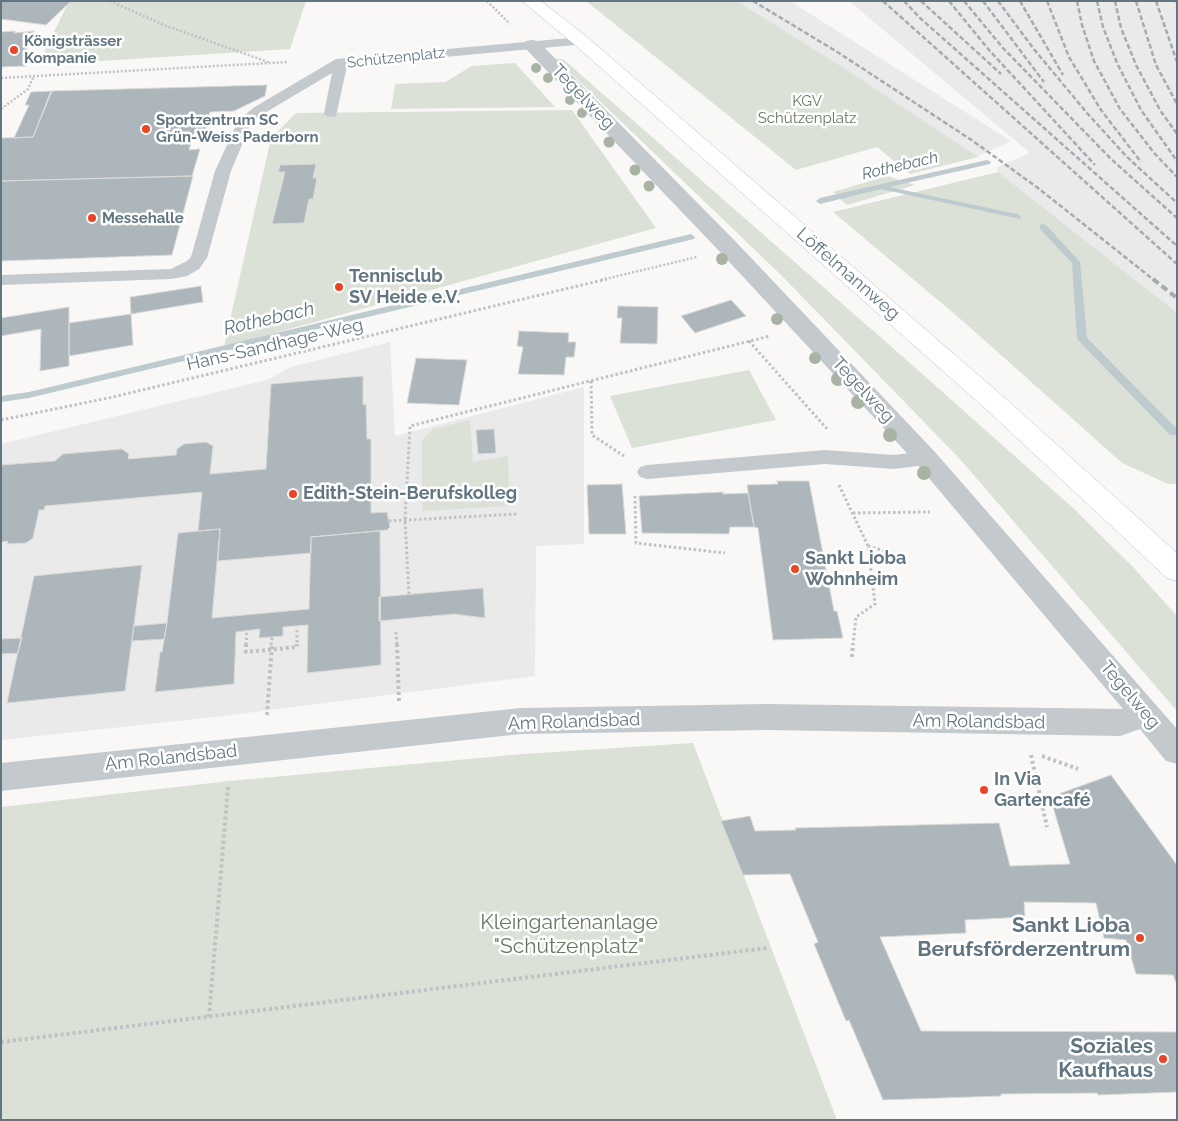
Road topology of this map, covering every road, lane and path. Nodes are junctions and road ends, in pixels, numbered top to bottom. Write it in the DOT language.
graph roads {
  1 [pos="110,1"];
  2 [pos="530,1"];
  3 [pos="580,41"];
  4 [pos="532,45"];
  5 [pos="341,62"];
  6 [pos="271,63"];
  7 [pos="34,76"];
  8 [pos="1,78"];
  9 [pos="1,110"];
  10 [pos="331,113"];
  11 [pos="730,248"];
  12 [pos="1,280"];
  13 [pos="804,326"];
  14 [pos="748,342"];
  15 [pos="592,381"];
  16 [pos="1,420"];
  17 [pos="853,458"];
  18 [pos="926,458"];
  19 [pos="641,468"];
  20 [pos="940,512"];
  21 [pos="518,514"];
  22 [pos="405,520"];
  23 [pos="389,521"];
  24 [pos="868,546"];
  25 [pos="725,553"];
  26 [pos="906,557"];
  27 [pos="1171,557"];
  28 [pos="409,594"];
  29 [pos="297,630"];
  30 [pos="247,631"];
  31 [pos="396,632"];
  32 [pos="272,636"];
  33 [pos="271,650"];
  34 [pos="852,657"];
  35 [pos="1147,714"];
  36 [pos="400,734"];
  37 [pos="265,748"];
  38 [pos="1177,751"];
  39 [pos="232,752"];
  40 [pos="1078,769"];
  41 [pos="1,777"];
  42 [pos="1047,827"];
  43 [pos="767,948"];
  44 [pos="209,1017"];
  45 [pos="1,1042"];
  1 -- 6 [label="path"];
  2 -- 3 [label="street, Löffelmannweg"];
  3 -- 4 [label="lane, Schützenplatz"];
  3 -- 27 [label="street, Löffelmannweg"];
  4 -- 5 [label="lane, Schützenplatz"];
  4 -- 11 [label="street, Tegelweg"];
  5 -- 6 [label="path"];
  5 -- 10 [label="lane"];
  5 -- 12 [label="lane, Schützenplatz"];
  6 -- 7 [label="path"];
  7 -- 8 [label="path"];
  7 -- 9 [label="path"];
  11 -- 13 [label="street, Tegelweg"];
  11 -- 16 [label="path, Hans-Sandhage-Weg"];
  13 -- 14 [label="path"];
  13 -- 18 [label="street, Tegelweg"];
  14 -- 15 [label="path"];
  14 -- 17 [label="path"];
  15 -- 19 [label="path"];
  15 -- 22 [label="path"];
  17 -- 18 [label="lane"];
  17 -- 19 [label="lane"];
  18 -- 35 [label="street, Tegelweg"];
  19 -- 25 [label="path"];
  20 -- 24 [label="path"];
  21 -- 22 [label="path"];
  22 -- 23 [label="path"];
  22 -- 28 [label="path"];
  24 -- 26 [label="path"];
  24 -- 34 [label="path"];
  29 -- 33 [label="path"];
  30 -- 33 [label="path"];
  31 -- 36 [label="path"];
  32 -- 33 [label="path"];
  33 -- 37 [label="path"];
  35 -- 36 [label="street, Am Rolandsbad"];
  35 -- 38 [label="street, Tegelweg"];
  36 -- 37 [label="street, Am Rolandsbad"];
  37 -- 39 [label="street, Am Rolandsbad"];
  39 -- 41 [label="street, Am Rolandsbad"];
  39 -- 44 [label="path"];
  40 -- 42 [label="path"];
  43 -- 44 [label="path"];
  44 -- 45 [label="path"];
}
